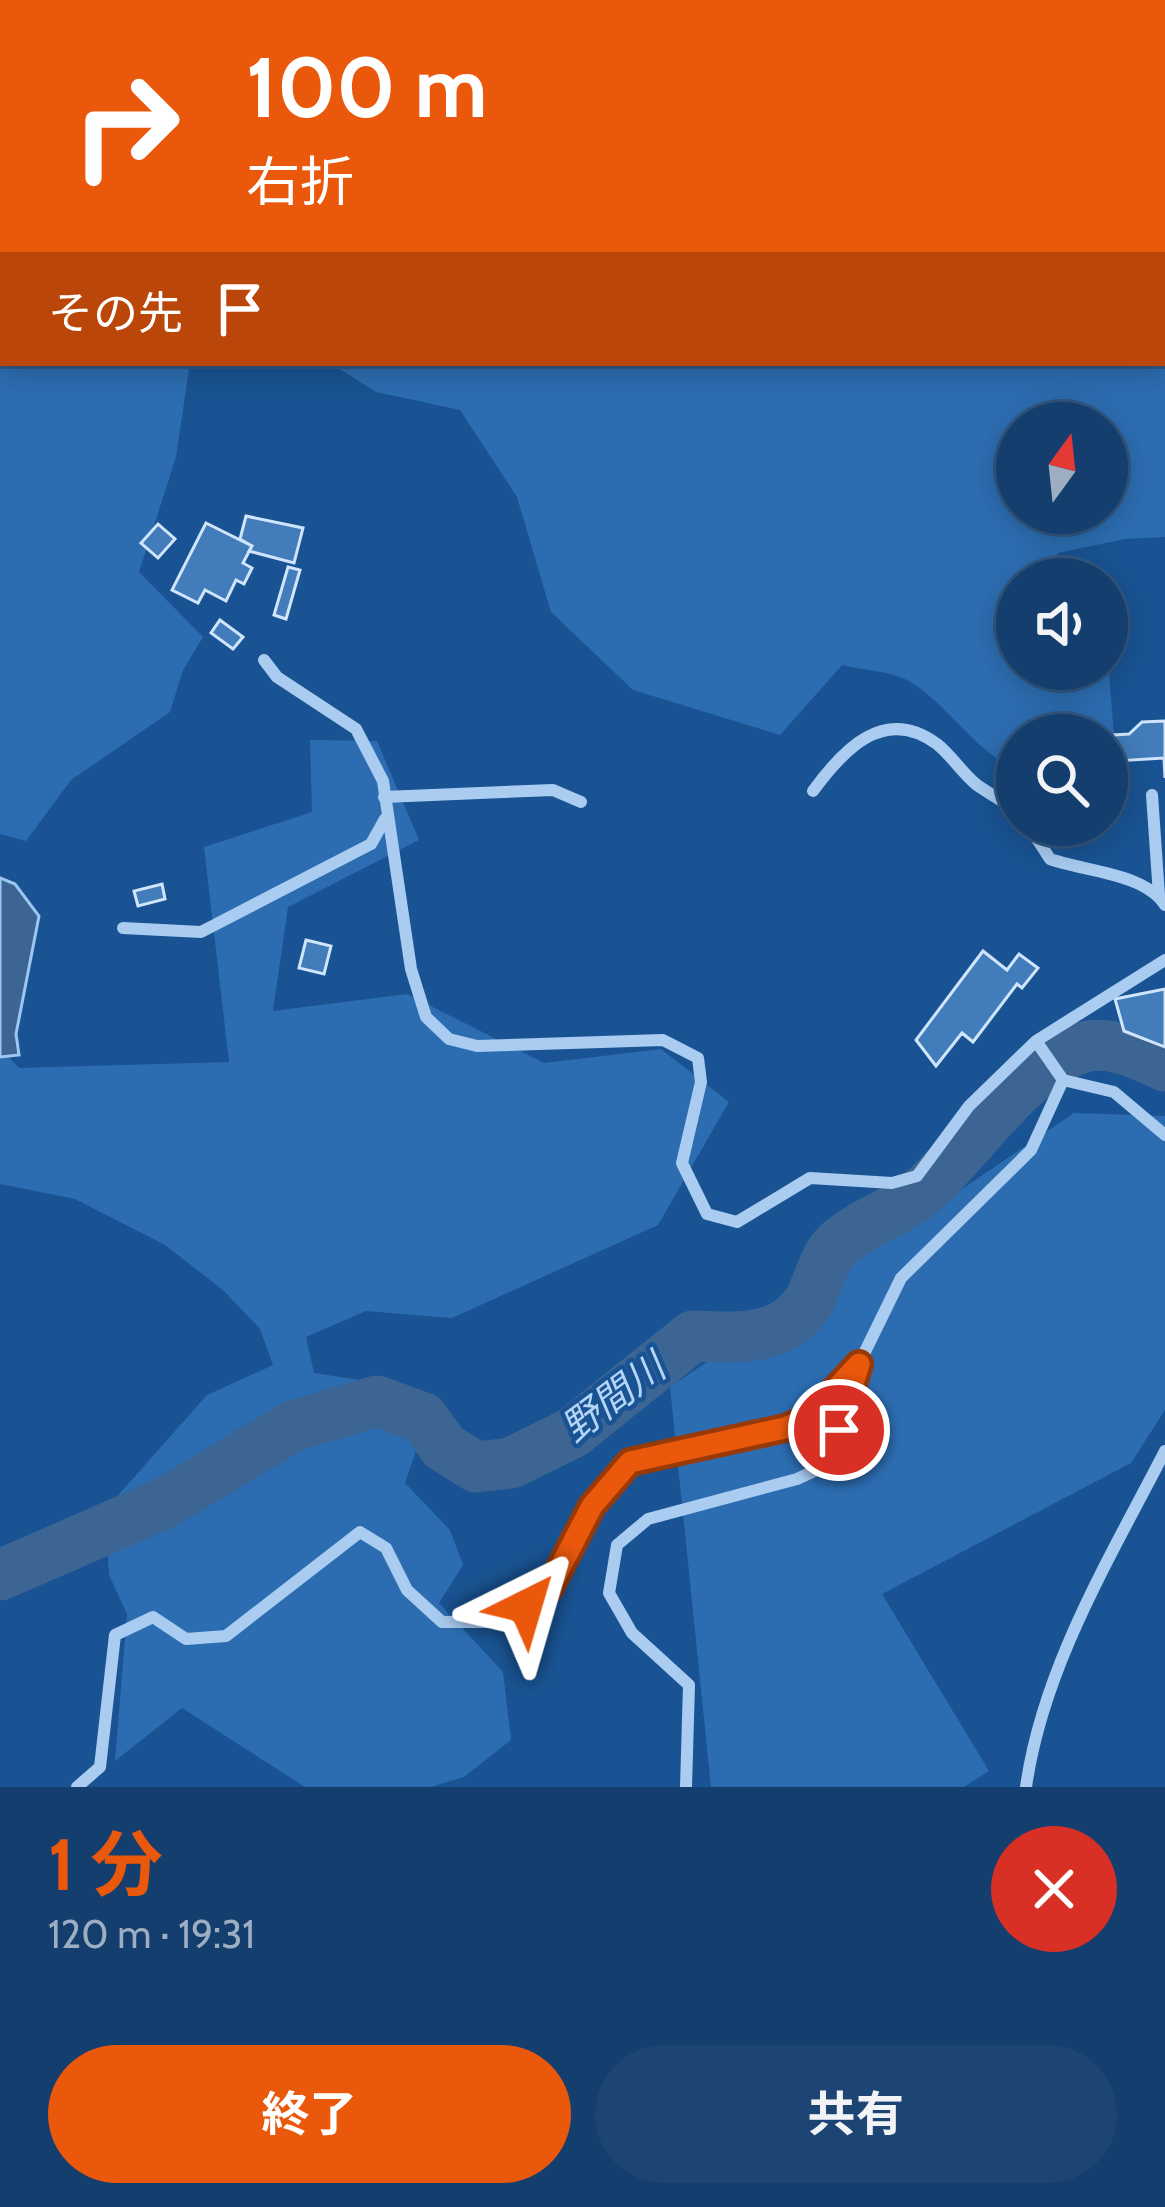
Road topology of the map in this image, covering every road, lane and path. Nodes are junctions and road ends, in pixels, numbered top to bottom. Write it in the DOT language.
graph roads {
  1 [pos="264,660"];
  2 [pos="812,791"];
  3 [pos="1152,795"];
  4 [pos="384,796"];
  5 [pos="996,797"];
  6 [pos="581,802"];
  7 [pos="387,816"];
  8 [pos="1042,846"];
  9 [pos="1162,900"];
  10 [pos="123,928"];
  11 [pos="1165,960"];
  12 [pos="1036,1041"];
  13 [pos="1063,1080"];
  14 [pos="1165,1135"];
  15 [pos="859,1364"];
  16 [pos="1165,1451"];
  17 [pos="77,1787"];
  18 [pos="686,1787"];
  19 [pos="1027,1787"];
  1 -- 4 [label="street"];
  2 -- 5 [label="street"];
  3 -- 9 [label="street"];
  4 -- 6 [label="street"];
  4 -- 7 [label="street"];
  7 -- 10 [label="street"];
  7 -- 12 [label="street"];
  8 -- 9 [label="street"];
  11 -- 12 [label="street"];
  12 -- 13 [label="street"];
  13 -- 14 [label="street"];
  13 -- 15 [label="street"];
  15 -- 17 [label="street"];
  15 -- 18 [label="street"];
  16 -- 19 [label="street"];
}
